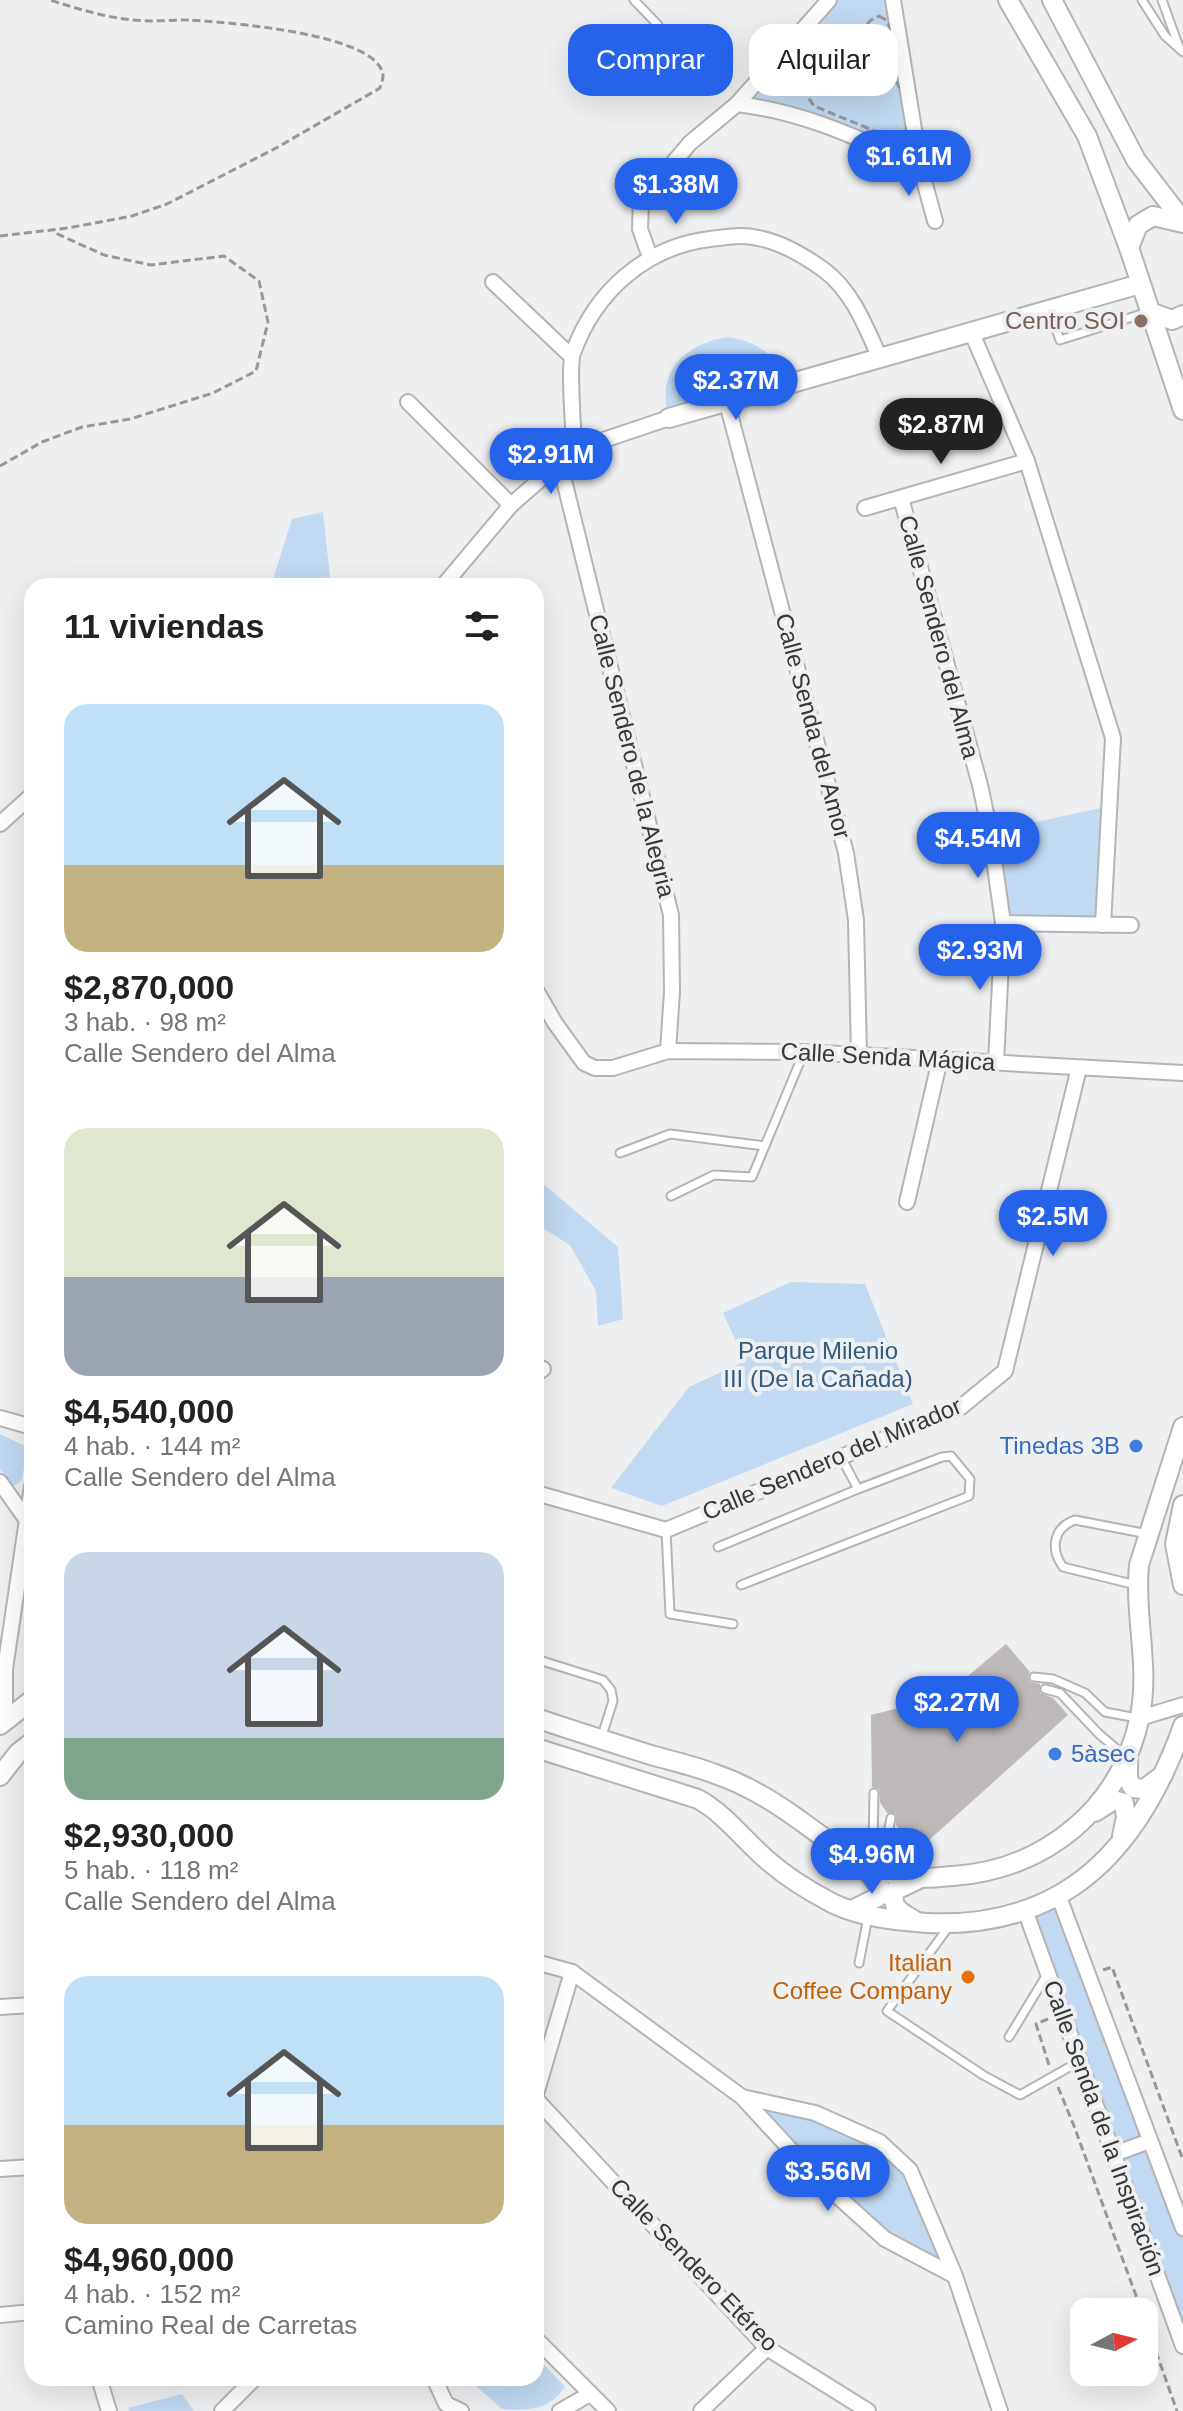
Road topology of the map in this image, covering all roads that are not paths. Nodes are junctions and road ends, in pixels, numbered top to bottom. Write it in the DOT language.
graph roads {
  1 [pos="634,0"];
  2 [pos="829,0"];
  3 [pos="893,0"];
  4 [pos="1008,0"];
  5 [pos="1052,0"];
  6 [pos="1142,0"];
  7 [pos="1162,0"];
  8 [pos="657,24"];
  9 [pos="1182,51"];
  10 [pos="737,104"];
  11 [pos="920,166"];
  12 [pos="935,221"];
  13 [pos="1183,222"];
  14 [pos="1129,248"];
  15 [pos="650,257"];
  16 [pos="493,282"];
  17 [pos="1140,284"];
  18 [pos="1049,310"];
  19 [pos="1150,312"];
  20 [pos="1183,315"];
  21 [pos="971,331"];
  22 [pos="571,356"];
  23 [pos="879,356"];
  24 [pos="408,402"];
  25 [pos="727,403"];
  26 [pos="1183,410"];
  27 [pos="669,418"];
  28 [pos="574,450"];
  29 [pos="1027,461"];
  30 [pos="560,464"];
  31 [pos="901,498"];
  32 [pos="511,505"];
  33 [pos="865,508"];
  34 [pos="450,578"];
  35 [pos="24,802"];
  36 [pos="0,824"];
  37 [pos="1003,923"];
  38 [pos="1103,925"];
  39 [pos="1131,925"];
  40 [pos="544,1004"];
  41 [pos="668,1051"];
  42 [pos="804,1052"];
  43 [pos="859,1056"];
  44 [pos="940,1059"];
  45 [pos="996,1062"];
  46 [pos="1079,1068"];
  47 [pos="1183,1073"];
  48 [pos="765,1146"];
  49 [pos="620,1153"];
  50 [pos="671,1196"];
  51 [pos="907,1202"];
  52 [pos="0,1418"];
  53 [pos="24,1425"];
  54 [pos="1183,1427"];
  55 [pos="842,1459"];
  56 [pos="0,1482"];
  57 [pos="858,1489"];
  58 [pos="544,1495"];
  59 [pos="1183,1505"];
  60 [pos="24,1516"];
  61 [pos="666,1530"];
  62 [pos="24,1533"];
  63 [pos="1148,1534"];
  64 [pos="718,1547"];
  65 [pos="741,1585"];
  66 [pos="1183,1585"];
  67 [pos="1137,1586"];
  68 [pos="733,1624"];
  69 [pos="544,1662"];
  70 [pos="1034,1677"];
  71 [pos="1045,1689"];
  72 [pos="1183,1705"];
  73 [pos="24,1706"];
  74 [pos="1140,1718"];
  75 [pos="544,1721"];
  76 [pos="2,1723"];
  77 [pos="1183,1726"];
  78 [pos="601,1739"];
  79 [pos="24,1748"];
  80 [pos="544,1751"];
  81 [pos="1127,1753"];
  82 [pos="1164,1774"];
  83 [pos="0,1776"];
  84 [pos="874,1793"];
  85 [pos="1086,1817"];
  86 [pos="891,1818"];
  87 [pos="1121,1843"];
  88 [pos="863,1861"];
  89 [pos="887,1873"];
  90 [pos="920,1879"];
  91 [pos="1059,1897"];
  92 [pos="1025,1910"];
  93 [pos="860,1912"];
  94 [pos="918,1922"];
  95 [pos="950,1924"];
  96 [pos="859,1963"];
  97 [pos="544,1964"];
  98 [pos="572,1972"];
  99 [pos="1048,1974"];
  100 [pos="24,2006"];
  101 [pos="0,2007"];
  102 [pos="1009,2037"];
  103 [pos="1080,2061"];
  104 [pos="544,2069"];
  105 [pos="742,2097"];
  106 [pos="544,2106"];
  107 [pos="1150,2141"];
  108 [pos="1114,2154"];
  109 [pos="24,2168"];
  110 [pos="0,2169"];
  111 [pos="1183,2228"];
  112 [pos="955,2276"];
  113 [pos="24,2313"];
  114 [pos="0,2315"];
  115 [pos="1183,2346"];
  116 [pos="544,2347"];
  117 [pos="767,2348"];
  118 [pos="101,2386"];
  119 [pos="247,2386"];
  120 [pos="436,2386"];
  121 [pos="590,2394"];
  122 [pos="442,2408"];
  123 [pos="109,2411"];
  124 [pos="222,2411"];
  125 [pos="461,2411"];
  126 [pos="560,2411"];
  127 [pos="608,2411"];
  128 [pos="701,2411"];
  129 [pos="868,2411"];
  130 [pos="1000,2411"];
  1 -- 8 [label="lane"];
  2 -- 10 [label="street"];
  3 -- 11 [label="street"];
  4 -- 14 [label="street"];
  5 -- 13 [label="street"];
  6 -- 9 [label="lane"];
  7 -- 9 [label="lane"];
  10 -- 11 [label="street"];
  10 -- 15 [label="street"];
  11 -- 12 [label="street"];
  13 -- 14 [label="street"];
  14 -- 17 [label="street"];
  15 -- 22 [label="street"];
  15 -- 23 [label="street"];
  16 -- 22 [label="street"];
  17 -- 18 [label="street"];
  17 -- 19 [label="street"];
  18 -- 19 [label="lane"];
  18 -- 21 [label="street"];
  19 -- 20 [label="street"];
  19 -- 26 [label="street"];
  21 -- 23 [label="street"];
  21 -- 29 [label="street"];
  22 -- 28 [label="street"];
  23 -- 25 [label="street"];
  24 -- 32 [label="street"];
  25 -- 27 [label="street"];
  25 -- 43 [label="street, Calle Senda del Amor"];
  27 -- 28 [label="street"];
  28 -- 30 [label="street"];
  29 -- 31 [label="street, Calle Sendero del Alma"];
  29 -- 38 [label="street"];
  30 -- 32 [label="street"];
  30 -- 41 [label="street, Calle Sendero de la Alegria"];
  31 -- 33 [label="street, Calle Sendero del Alma"];
  31 -- 37 [label="street, Calle Sendero del Alma"];
  32 -- 34 [label="street"];
  35 -- 36 [label="street"];
  37 -- 38 [label="street"];
  37 -- 45 [label="street, Calle Sendero del Alma"];
  38 -- 39 [label="street"];
  40 -- 41 [label="street, Calle Senda Mágica"];
  41 -- 42 [label="street, Calle Senda Mágica"];
  42 -- 43 [label="street, Calle Senda Mágica"];
  42 -- 48 [label="lane"];
  43 -- 44 [label="street, Calle Senda Mágica"];
  44 -- 45 [label="street, Calle Senda Mágica"];
  44 -- 51 [label="street"];
  45 -- 46 [label="street, Calle Senda Mágica"];
  46 -- 47 [label="street, Calle Senda Mágica"];
  46 -- 55 [label="street, Calle Sendero del Mirador"];
  48 -- 49 [label="lane"];
  48 -- 50 [label="lane"];
  52 -- 53 [label="street"];
  54 -- 63 [label="street"];
  55 -- 57 [label="lane"];
  55 -- 61 [label="street, Calle Sendero del Mirador"];
  56 -- 60 [label="street"];
  57 -- 64 [label="lane"];
  57 -- 65 [label="lane"];
  58 -- 61 [label="street"];
  59 -- 66 [label="street"];
  61 -- 68 [label="lane"];
  62 -- 76 [label="street"];
  63 -- 67 [label="street"];
  63 -- 67 [label="lane"];
  67 -- 74 [label="street"];
  69 -- 78 [label="lane"];
  70 -- 74 [label="lane"];
  71 -- 81 [label="lane"];
  72 -- 74 [label="street"];
  73 -- 76 [label="street"];
  74 -- 81 [label="street"];
  75 -- 78 [label="street"];
  77 -- 82 [label="street"];
  78 -- 88 [label="street"];
  79 -- 83 [label="street"];
  80 -- 93 [label="street"];
  81 -- 82 [label="street"];
  81 -- 85 [label="street"];
  82 -- 87 [label="street"];
  84 -- 88 [label="lane"];
  85 -- 87 [label="street"];
  85 -- 90 [label="street"];
  86 -- 89 [label="lane"];
  87 -- 91 [label="street"];
  88 -- 89 [label="street"];
  88 -- 93 [label="street"];
  89 -- 90 [label="street"];
  90 -- 94 [label="street"];
  91 -- 92 [label="street"];
  91 -- 107 [label="street, Calle Senda de la Inspiración"];
  92 -- 95 [label="street"];
  92 -- 99 [label="street, Calle Senda de la Inspiración"];
  93 -- 94 [label="street"];
  93 -- 96 [label="lane"];
  94 -- 95 [label="street"];
  95 -- 103 [label="lane"];
  97 -- 98 [label="street"];
  98 -- 104 [label="street, Calle Sendero Etéreo"];
  98 -- 105 [label="street"];
  99 -- 102 [label="lane"];
  99 -- 103 [label="street, Calle Senda de la Inspiración"];
  100 -- 101 [label="street"];
  103 -- 108 [label="street, Calle Senda de la Inspiración"];
  105 -- 112 [label="street"];
  105 -- 112 [label="street"];
  106 -- 117 [label="street, Calle Sendero Etéreo"];
  107 -- 108 [label="street"];
  107 -- 111 [label="street, Calle Senda de la Inspiración"];
  108 -- 115 [label="street, Calle Senda de la Inspiración"];
  109 -- 110 [label="street"];
  112 -- 130 [label="street"];
  113 -- 114 [label="street"];
  116 -- 121 [label="street"];
  117 -- 128 [label="street"];
  117 -- 129 [label="street, Calle Sendero Etéreo"];
  118 -- 123 [label="street"];
  119 -- 124 [label="street"];
  120 -- 122 [label="street"];
  121 -- 126 [label="street"];
  121 -- 127 [label="street"];
  122 -- 125 [label="street"];
}
